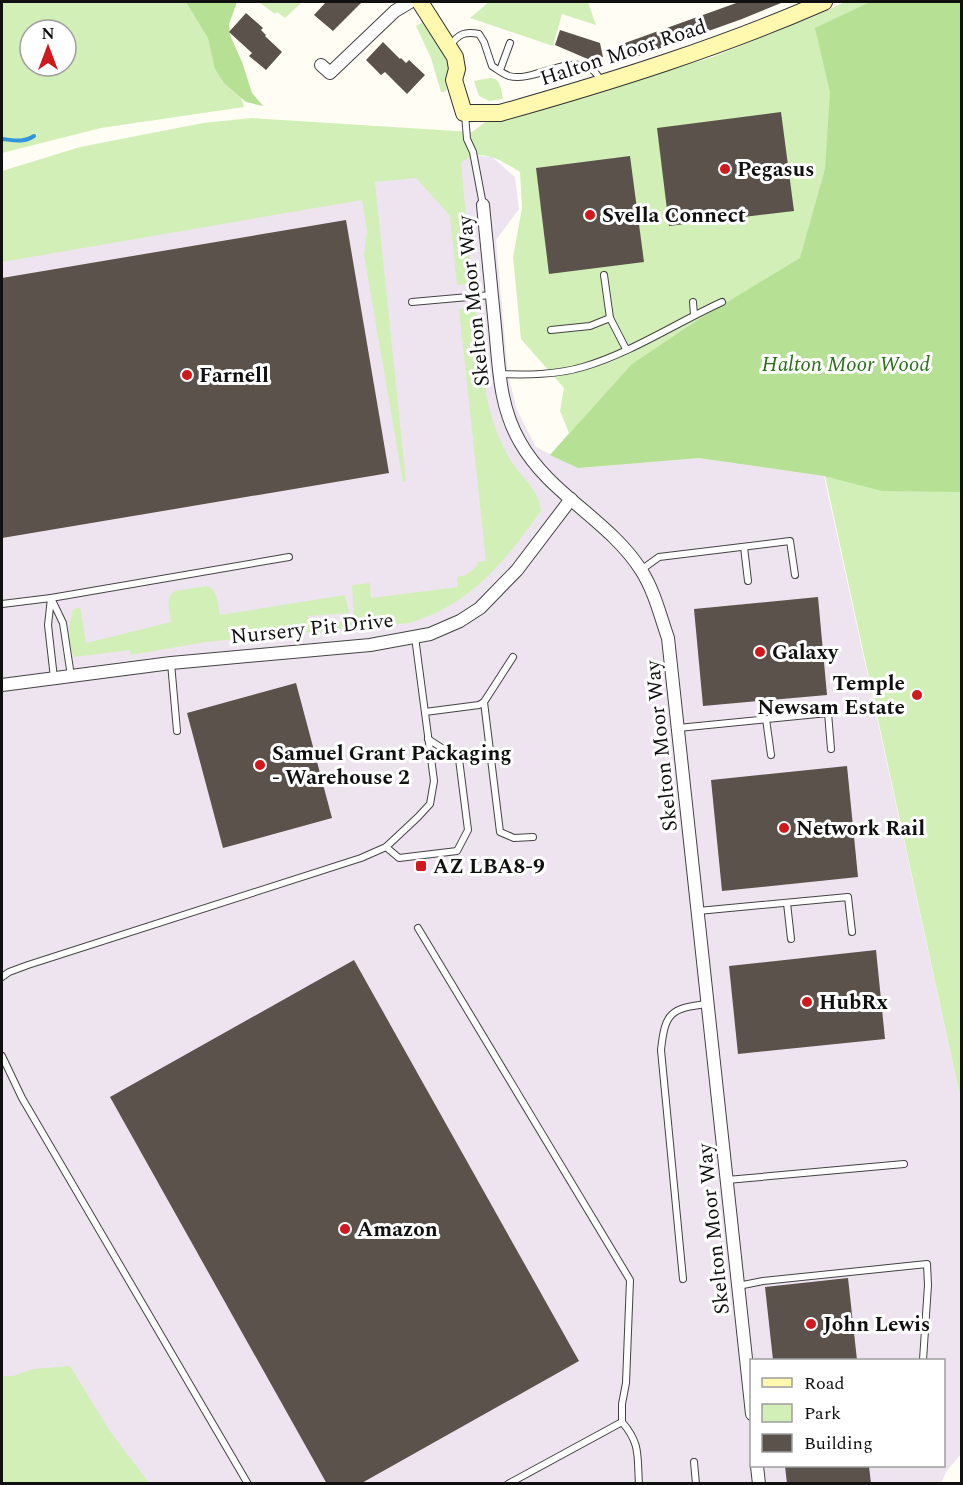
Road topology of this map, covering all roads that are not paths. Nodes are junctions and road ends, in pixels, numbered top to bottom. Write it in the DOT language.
graph roads {
  1 [pos="410,2"];
  2 [pos="420,2"];
  3 [pos="824,2"];
  4 [pos="510,43"];
  5 [pos="450,46"];
  6 [pos="321,65"];
  7 [pos="500,70"];
  8 [pos="602,85"];
  9 [pos="464,113"];
  10 [pos="483,205"];
  11 [pos="604,275"];
  12 [pos="491,295"];
  13 [pos="412,302"];
  14 [pos="693,302"];
  15 [pos="722,302"];
  16 [pos="694,315"];
  17 [pos="610,318"];
  18 [pos="551,330"];
  19 [pos="626,349"];
  20 [pos="499,374"];
  21 [pos="571,499"];
  22 [pos="744,547"];
  23 [pos="289,557"];
  24 [pos="641,570"];
  25 [pos="795,575"];
  26 [pos="748,581"];
  27 [pos="51,598"];
  28 [pos="2,604"];
  29 [pos="414,636"];
  30 [pos="513,657"];
  31 [pos="171,663"];
  32 [pos="71,676"];
  33 [pos="54,678"];
  34 [pos="2,685"];
  35 [pos="484,702"];
  36 [pos="425,712"];
  37 [pos="766,719"];
  38 [pos="678,728"];
  39 [pos="177,731"];
  40 [pos="428,738"];
  41 [pos="831,749"];
  42 [pos="771,755"];
  43 [pos="532,837"];
  44 [pos="386,847"];
  45 [pos="787,903"];
  46 [pos="698,911"];
  47 [pos="418,928"];
  48 [pos="852,933"];
  49 [pos="791,939"];
  50 [pos="2,977"];
  51 [pos="708,1004"];
  52 [pos="2,1056"];
  53 [pos="904,1164"];
  54 [pos="727,1180"];
  55 [pos="683,1279"];
  56 [pos="738,1286"];
  57 [pos="923,1359"];
  58 [pos="750,1396"];
  59 [pos="622,1422"];
  60 [pos="694,1462"];
  61 [pos="757,1467"];
  62 [pos="248,1484"];
  63 [pos="508,1484"];
  64 [pos="639,1484"];
  65 [pos="696,1484"];
  66 [pos="759,1484"];
  1 -- 6 [label="street"];
  2 -- 5 [label="street"];
  3 -- 8 [label="street, Halton Moor Road"];
  4 -- 7 [label="lane"];
  5 -- 7 [label="lane"];
  5 -- 9 [label="street"];
  7 -- 8 [label="lane"];
  8 -- 9 [label="street, Halton Moor Road"];
  9 -- 10 [label="lane, Skelton Moor Way"];
  10 -- 12 [label="street, Skelton Moor Way"];
  11 -- 17 [label="lane"];
  12 -- 13 [label="lane"];
  12 -- 20 [label="street, Skelton Moor Way"];
  14 -- 16 [label="lane"];
  15 -- 16 [label="lane"];
  16 -- 19 [label="lane"];
  17 -- 18 [label="lane"];
  17 -- 19 [label="lane"];
  19 -- 20 [label="lane"];
  20 -- 21 [label="street, Skelton Moor Way"];
  21 -- 24 [label="street, Skelton Moor Way"];
  21 -- 29 [label="street, Nursery Pit Drive"];
  22 -- 24 [label="lane"];
  22 -- 25 [label="lane"];
  22 -- 26 [label="lane"];
  23 -- 27 [label="lane"];
  24 -- 38 [label="street, Skelton Moor Way"];
  27 -- 28 [label="lane"];
  27 -- 32 [label="lane"];
  27 -- 33 [label="lane"];
  29 -- 31 [label="street, Nursery Pit Drive"];
  29 -- 36 [label="lane"];
  30 -- 35 [label="lane"];
  31 -- 32 [label="street, Nursery Pit Drive"];
  31 -- 39 [label="lane"];
  32 -- 33 [label="street, Nursery Pit Drive"];
  33 -- 34 [label="street, Nursery Pit Drive"];
  35 -- 36 [label="lane"];
  35 -- 43 [label="lane"];
  36 -- 40 [label="lane"];
  37 -- 38 [label="lane"];
  37 -- 41 [label="lane"];
  37 -- 42 [label="lane"];
  38 -- 46 [label="street, Skelton Moor Way"];
  40 -- 44 [label="lane"];
  40 -- 44 [label="lane"];
  44 -- 50 [label="lane"];
  45 -- 46 [label="lane"];
  45 -- 48 [label="lane"];
  45 -- 49 [label="lane"];
  46 -- 51 [label="street, Skelton Moor Way"];
  47 -- 59 [label="lane"];
  51 -- 54 [label="street, Skelton Moor Way"];
  51 -- 55 [label="lane"];
  52 -- 62 [label="lane"];
  53 -- 54 [label="lane"];
  54 -- 56 [label="street, Skelton Moor Way"];
  56 -- 57 [label="lane"];
  56 -- 58 [label="street, Skelton Moor Way"];
  59 -- 63 [label="lane"];
  59 -- 64 [label="lane"];
  60 -- 65 [label="lane"];
  61 -- 66 [label="street"];
}
